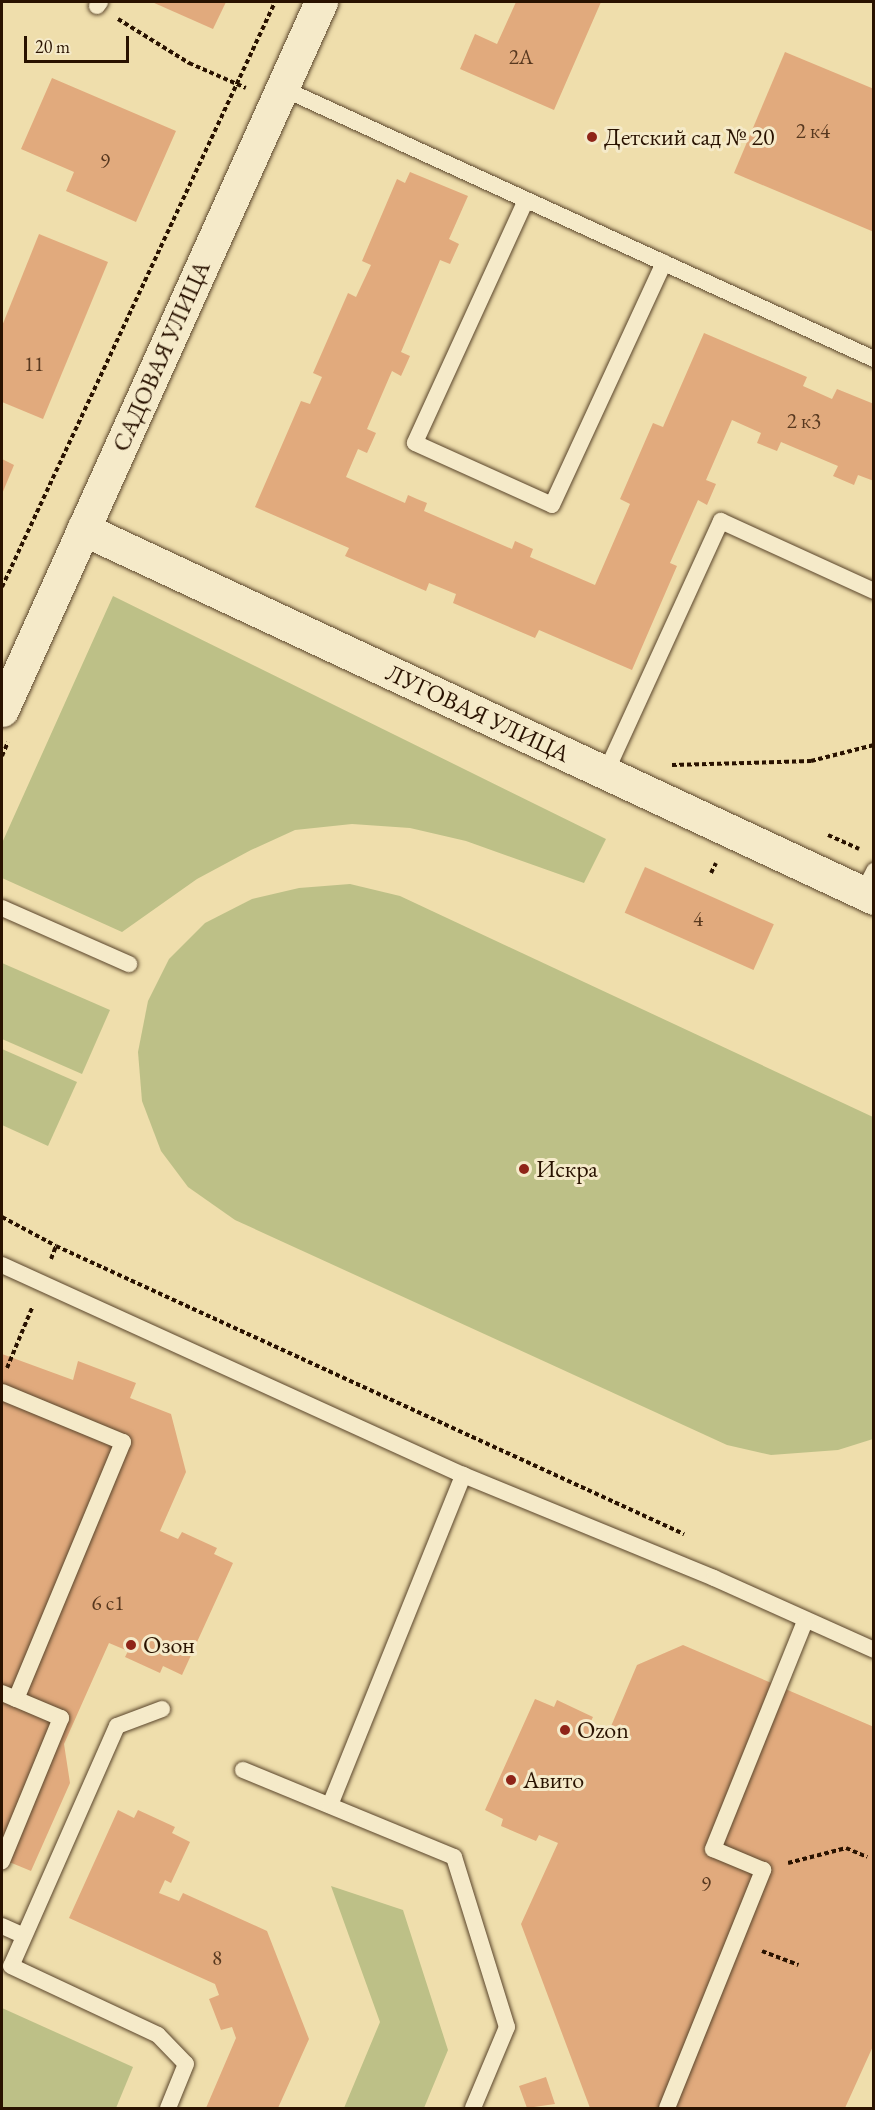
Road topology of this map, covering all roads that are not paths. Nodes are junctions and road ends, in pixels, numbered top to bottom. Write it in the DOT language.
graph roads {
  1 [pos="321,2"];
  2 [pos="279,95"];
  3 [pos="526,200"];
  4 [pos="664,263"];
  5 [pos="873,359"];
  6 [pos="83,529"];
  7 [pos="873,591"];
  8 [pos="5,692"];
  9 [pos="606,772"];
  10 [pos="870,888"];
  11 [pos="2,908"];
  12 [pos="129,964"];
  13 [pos="2,1264"];
  14 [pos="2,1392"];
  15 [pos="463,1475"];
  16 [pos="805,1621"];
  17 [pos="873,1650"];
  18 [pos="9,1696"];
  19 [pos="162,1709"];
  20 [pos="243,1770"];
  21 [pos="330,1805"];
  22 [pos="2,1861"];
  23 [pos="2,1926"];
  24 [pos="22,1935"];
  25 [pos="168,2109"];
  26 [pos="473,2109"];
  27 [pos="667,2109"];
  1 -- 2 [label="street, САДОВАЯ УЛИЦА"];
  2 -- 3 [label="lane"];
  2 -- 6 [label="street, САДОВАЯ УЛИЦА"];
  3 -- 4 [label="lane"];
  3 -- 4 [label="lane"];
  4 -- 5 [label="lane"];
  6 -- 8 [label="street, САДОВАЯ УЛИЦА"];
  6 -- 9 [label="street, ЛУГОВАЯ УЛИЦА"];
  7 -- 9 [label="lane"];
  9 -- 10 [label="street, ЛУГОВАЯ УЛИЦА"];
  11 -- 12 [label="lane"];
  13 -- 15 [label="lane"];
  14 -- 18 [label="lane"];
  15 -- 16 [label="lane"];
  15 -- 21 [label="lane"];
  16 -- 17 [label="lane"];
  16 -- 27 [label="lane"];
  18 -- 22 [label="lane"];
  19 -- 24 [label="lane"];
  20 -- 21 [label="lane"];
  21 -- 26 [label="lane"];
  23 -- 24 [label="lane"];
  24 -- 25 [label="lane"];
}
